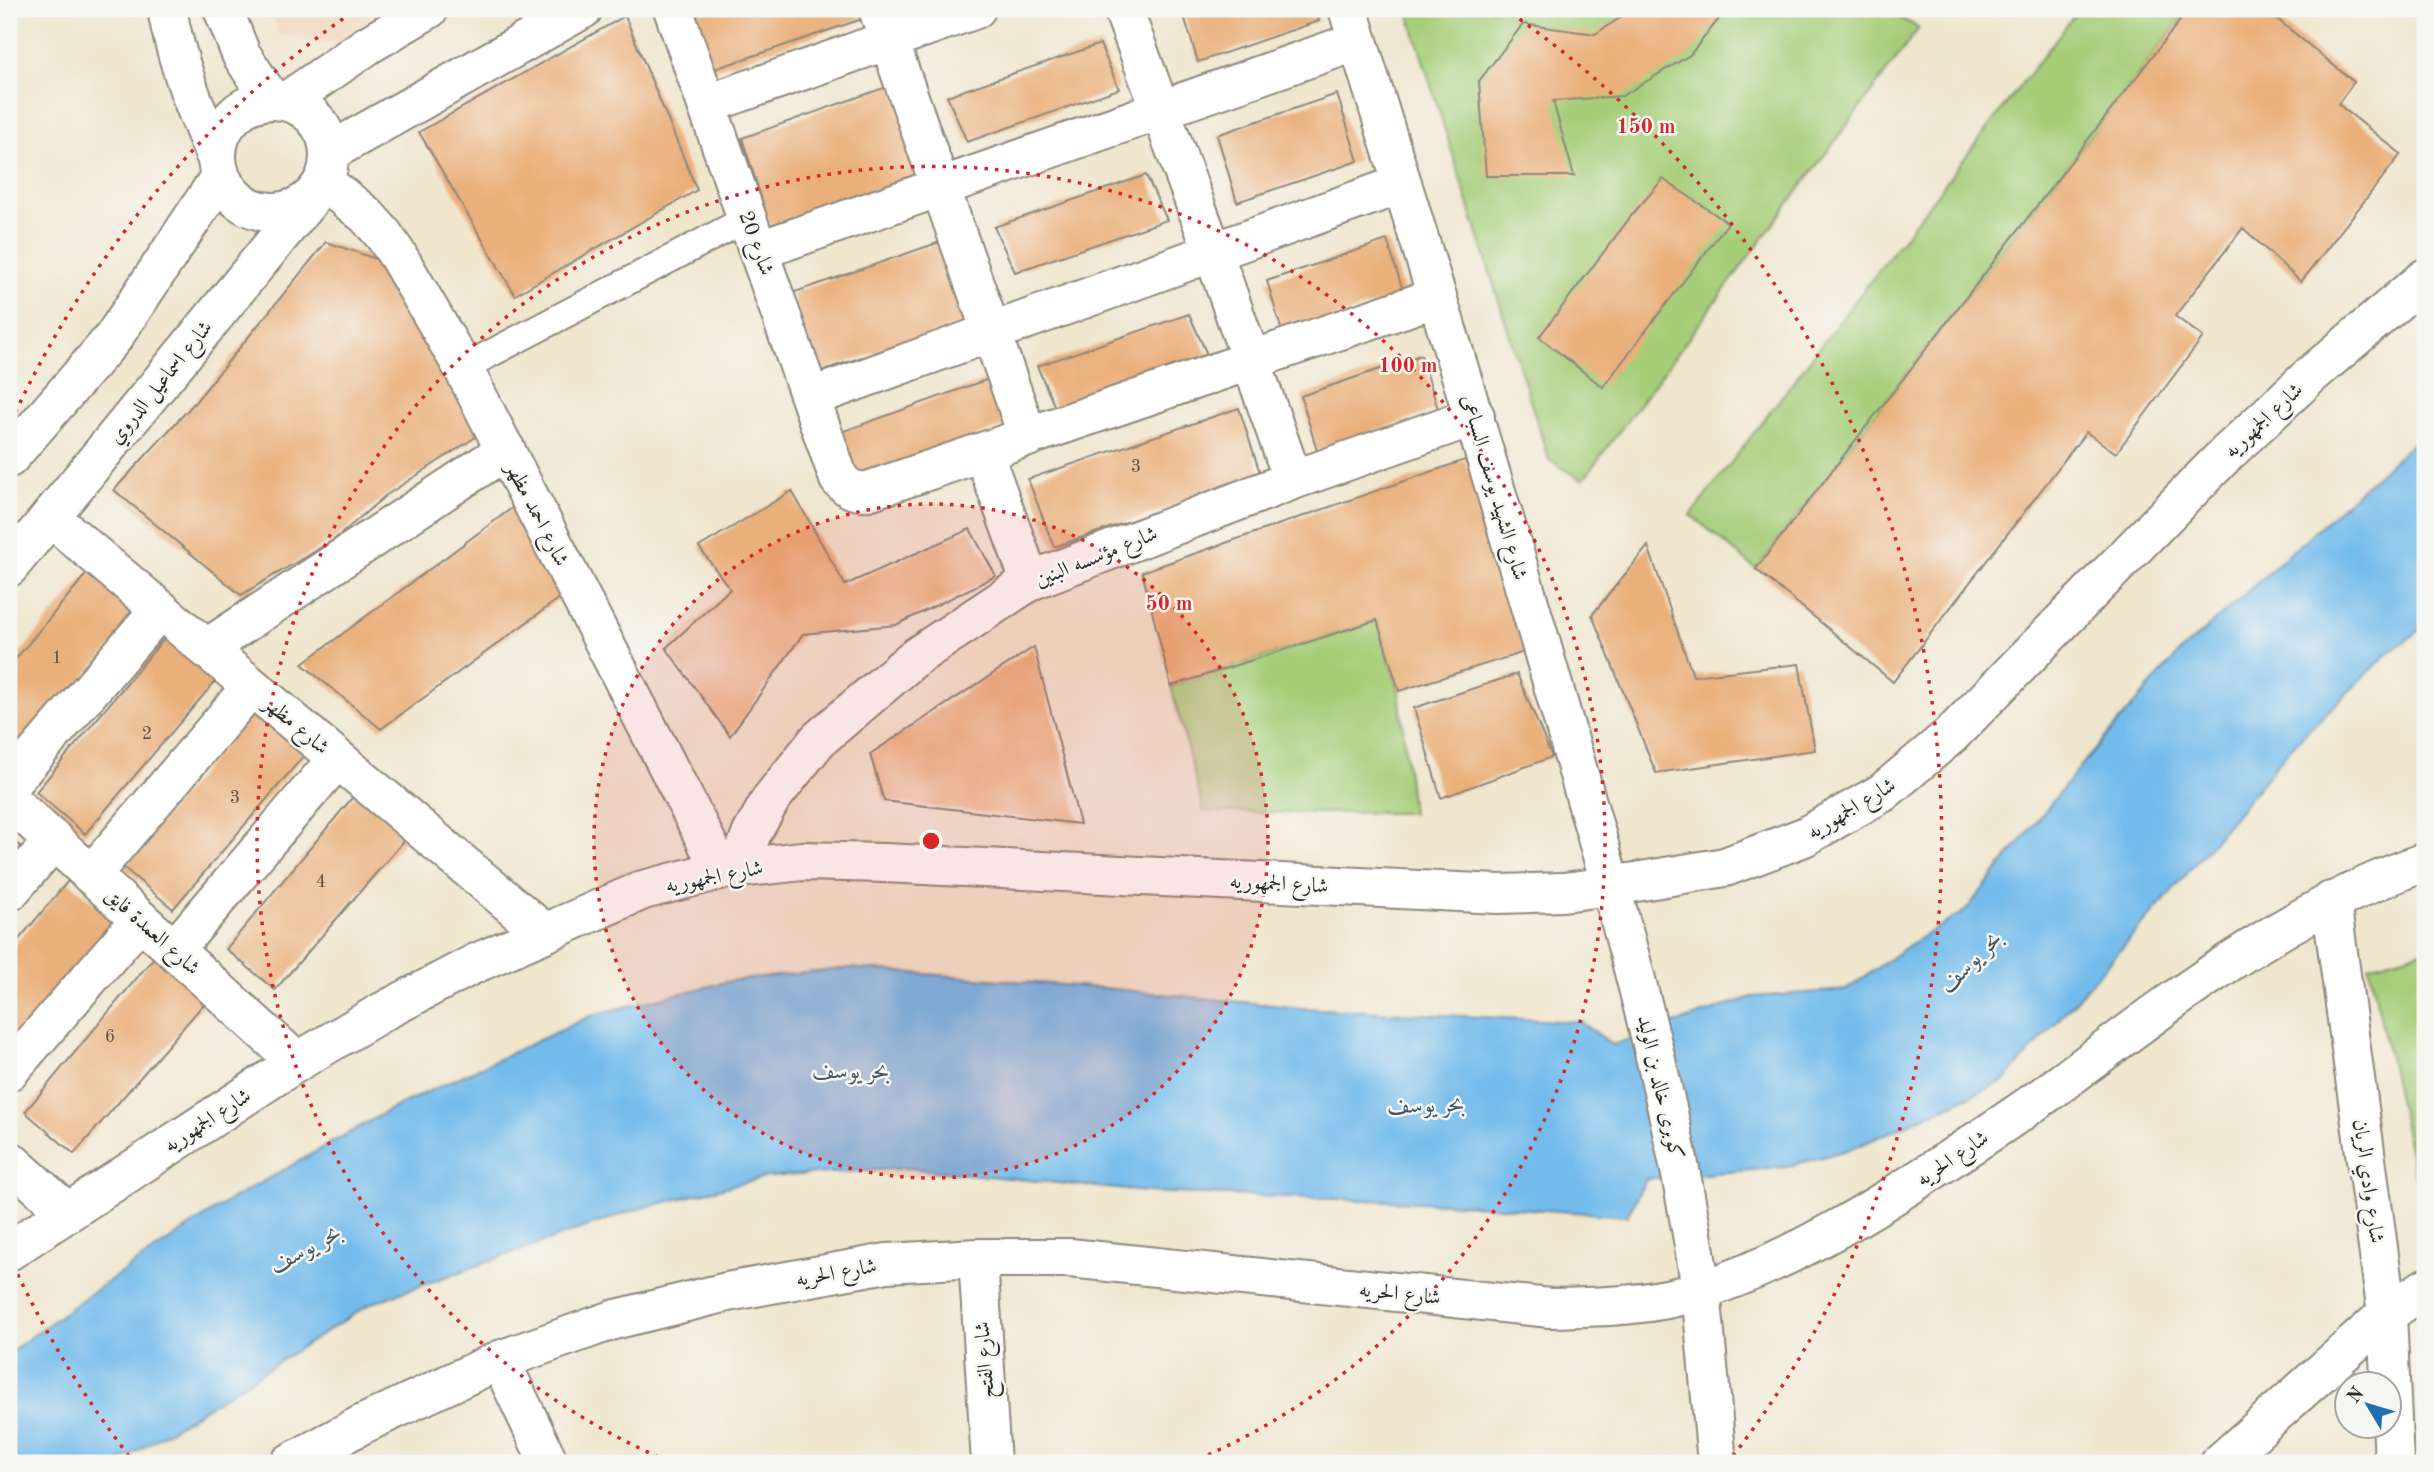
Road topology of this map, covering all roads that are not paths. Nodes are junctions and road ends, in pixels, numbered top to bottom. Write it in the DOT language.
graph roads {
  1 [pos="167,9"];
  2 [pos="222,9"];
  3 [pos="429,9"];
  4 [pos="583,9"];
  5 [pos="673,9"];
  6 [pos="976,9"];
  7 [pos="1123,9"];
  8 [pos="884,24"];
  9 [pos="1353,25"];
  10 [pos="279,100"];
  11 [pos="708,104"];
  12 [pos="1160,110"];
  13 [pos="218,167"];
  14 [pos="322,177"];
  15 [pos="1402,184"];
  16 [pos="939,187"];
  17 [pos="754,234"];
  18 [pos="1213,252"];
  19 [pos="2425,278"];
  20 [pos="1437,297"];
  21 [pos="990,333"];
  22 [pos="1251,361"];
  23 [pos="463,368"];
  24 [pos="812,397"];
  25 [pos="1475,416"];
  26 [pos="1028,437"];
  27 [pos="506,450"];
  28 [pos="983,452"];
  29 [pos="9,458"];
  30 [pos="1293,480"];
  31 [pos="50,517"];
  32 [pos="9,567"];
  33 [pos="1030,581"];
  34 [pos="160,609"];
  35 [pos="206,648"];
  36 [pos="251,687"];
  37 [pos="337,759"];
  38 [pos="9,785"];
  39 [pos="9,800"];
  40 [pos="54,841"];
  41 [pos="2425,863"];
  42 [pos="729,869"];
  43 [pos="91,875"];
  44 [pos="1612,886"];
  45 [pos="9,892"];
  46 [pos="2331,901"];
  47 [pos="140,920"];
  48 [pos="545,933"];
  49 [pos="174,950"];
  50 [pos="297,1062"];
  51 [pos="9,1071"];
  52 [pos="9,1160"];
  53 [pos="67,1212"];
  54 [pos="9,1251"];
  55 [pos="978,1258"];
  56 [pos="2425,1288"];
  57 [pos="1701,1290"];
  58 [pos="2387,1314"];
  59 [pos="500,1360"];
  60 [pos="290,1463"];
  61 [pos="549,1463"];
  62 [pos="991,1463"];
  63 [pos="1717,1463"];
  64 [pos="2220,1463"];
  65 [pos="2394,1463"];
  1 -- 13 [label="street"];
  2 -- 10 [label="street"];
  3 -- 10 [label="street"];
  4 -- 14 [label="street, شارع اسماعيل الدروي"];
  5 -- 11 [label="street, شارع 20"];
  6 -- 8 [label="street"];
  7 -- 12 [label="street"];
  8 -- 11 [label="street"];
  8 -- 16 [label="street"];
  9 -- 12 [label="street"];
  9 -- 15 [label="street, شارع الشهيد يوسف السباعى"];
  10 -- 13 [label="street"];
  10 -- 14 [label="street"];
  11 -- 17 [label="street, شارع 20"];
  12 -- 16 [label="street"];
  12 -- 18 [label="street"];
  13 -- 14 [label="street"];
  13 -- 29 [label="street"];
  14 -- 23 [label="street, شارع احمد مظهر"];
  14 -- 31 [label="street, شارع اسماعيل الدروي"];
  15 -- 18 [label="street"];
  15 -- 20 [label="street, شارع الشهيد يوسف السباعى"];
  16 -- 17 [label="street"];
  16 -- 21 [label="street"];
  17 -- 23 [label="lane"];
  17 -- 24 [label="street, شارع 20"];
  18 -- 21 [label="street"];
  18 -- 22 [label="street"];
  19 -- 44 [label="street, شارع الجمهوريه"];
  20 -- 22 [label="street"];
  20 -- 25 [label="street, شارع الشهيد يوسف السباعى"];
  21 -- 24 [label="street"];
  21 -- 26 [label="street"];
  22 -- 26 [label="street"];
  22 -- 30 [label="street"];
  23 -- 27 [label="street, شارع احمد مظهر"];
  24 -- 28 [label="street, شارع 20"];
  25 -- 30 [label="street, شارع مؤسسه البنين"];
  25 -- 44 [label="street, شارع الشهيد يوسف السباعى"];
  26 -- 28 [label="street"];
  27 -- 35 [label="street"];
  27 -- 42 [label="street, شارع احمد مظهر"];
  28 -- 33 [label="street"];
  30 -- 33 [label="street, شارع مؤسسه البنين"];
  31 -- 32 [label="street, شارع اسماعيل الدروي"];
  31 -- 34 [label="street, شارع مظهر"];
  33 -- 42 [label="street, شارع مؤسسه البنين"];
  34 -- 35 [label="street, شارع مظهر"];
  34 -- 38 [label="street"];
  35 -- 36 [label="street, شارع مظهر"];
  36 -- 37 [label="street, شارع مظهر"];
  36 -- 43 [label="street"];
  37 -- 48 [label="street, شارع مظهر"];
  37 -- 49 [label="street"];
  39 -- 40 [label="street, شارع العمدة فايق"];
  40 -- 43 [label="street, شارع العمدة فايق"];
  40 -- 45 [label="street"];
  41 -- 46 [label="street, شارع الحريه"];
  42 -- 44 [label="street, شارع الجمهوريه"];
  42 -- 48 [label="street, شارع الجمهوريه"];
  43 -- 47 [label="street, شارع العمدة فايق"];
  44 -- 57 [label="street, كوبرى خالد بن الوليد"];
  46 -- 57 [label="street, شارع الحريه"];
  46 -- 58 [label="street, شارع وادي الريان"];
  47 -- 49 [label="street, شارع العمدة فايق"];
  47 -- 51 [label="street"];
  48 -- 50 [label="street, شارع الجمهوريه"];
  49 -- 50 [label="street, شارع العمدة فايق"];
  50 -- 53 [label="street, شارع الجمهوريه"];
  52 -- 53 [label="street"];
  53 -- 54 [label="street, شارع الجمهوريه"];
  55 -- 57 [label="street, شارع الحريه"];
  55 -- 59 [label="street, شارع الحريه"];
  55 -- 62 [label="street, شارع الفتح"];
  56 -- 58 [label="street"];
  57 -- 63 [label="street, كوبرى خالد بن الوليد"];
  58 -- 64 [label="street"];
  58 -- 65 [label="street, شارع وادي الريان"];
  59 -- 60 [label="street, شارع الحريه"];
  59 -- 61 [label="street"];
}
